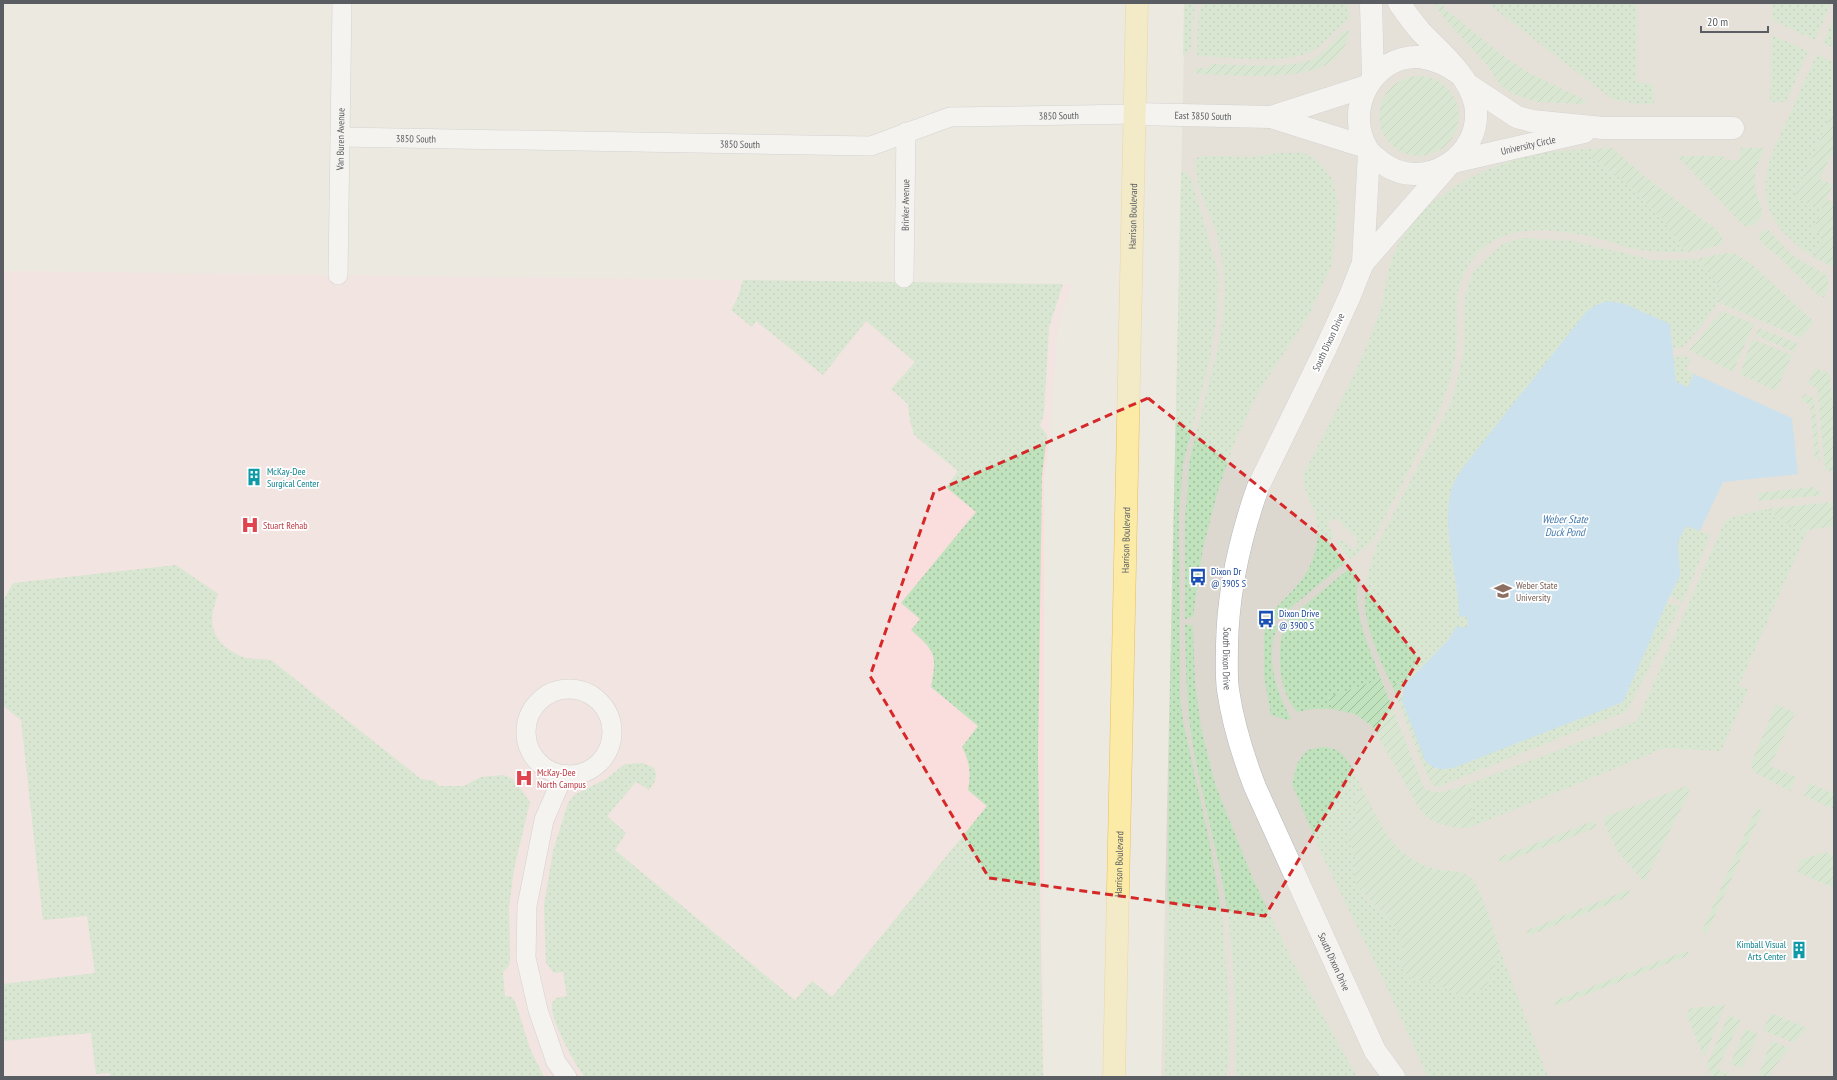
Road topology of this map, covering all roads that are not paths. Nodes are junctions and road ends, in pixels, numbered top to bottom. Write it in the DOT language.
graph roads {
  1 [pos="342,3"];
  2 [pos="1137,3"];
  3 [pos="1371,3"];
  4 [pos="1399,3"];
  5 [pos="1464,80"];
  6 [pos="1370,82"];
  7 [pos="1135,114"];
  8 [pos="1271,117"];
  9 [pos="1603,128"];
  10 [pos="1734,128"];
  11 [pos="906,132"];
  12 [pos="340,136"];
  13 [pos="1367,150"];
  14 [pos="1452,163"];
  15 [pos="1363,263"];
  16 [pos="338,275"];
  17 [pos="904,278"];
  18 [pos="564,774"];
  19 [pos="1381,1071"];
  20 [pos="567,1077"];
  21 [pos="1114,1077"];
  1 -- 12 [label="street, Van Buren Avenue"];
  2 -- 7 [label="main road, Harrison Boulevard"];
  3 -- 6 [label="street"];
  4 -- 5 [label="street"];
  5 -- 6 [label="street"];
  5 -- 9 [label="street, University Circle"];
  5 -- 14 [label="street"];
  6 -- 8 [label="street, East 3850 South"];
  6 -- 13 [label="street"];
  7 -- 8 [label="street, East 3850 South"];
  7 -- 11 [label="street, 3850 South"];
  7 -- 21 [label="main road, Harrison Boulevard"];
  8 -- 13 [label="street, East 3850 South"];
  9 -- 10 [label="street, University Circle"];
  9 -- 14 [label="street, University Circle"];
  11 -- 12 [label="street, 3850 South"];
  11 -- 17 [label="street, Brinker Avenue"];
  12 -- 16 [label="street, Van Buren Avenue"];
  13 -- 14 [label="street"];
  13 -- 15 [label="street, South Dixon Drive"];
  14 -- 15 [label="street, South Dixon Drive"];
  15 -- 19 [label="street, South Dixon Drive"];
  18 -- 18 [label="street"];
  18 -- 20 [label="street"];
}
